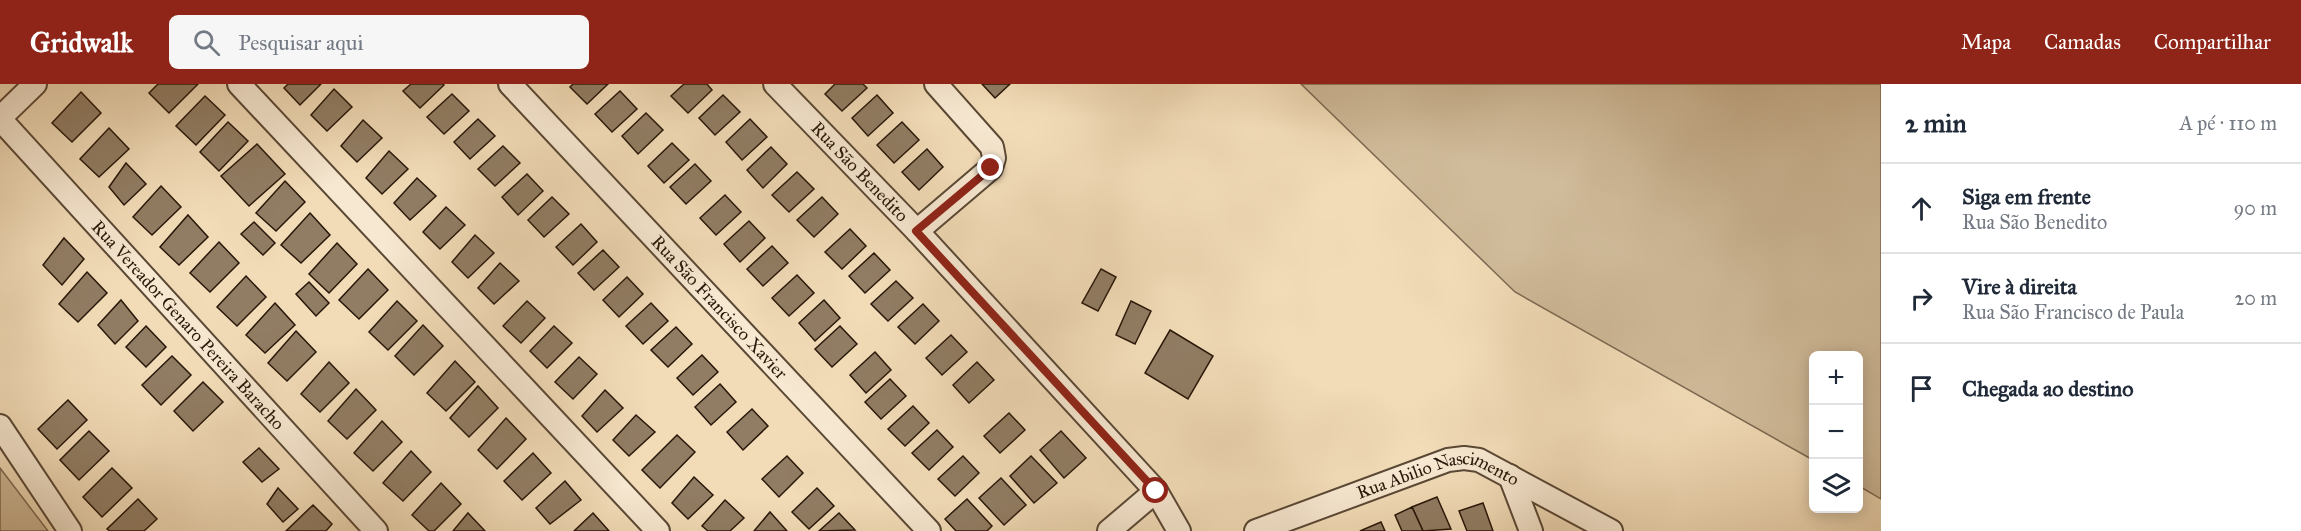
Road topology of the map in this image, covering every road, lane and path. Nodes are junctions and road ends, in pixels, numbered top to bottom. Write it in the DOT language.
graph roads {
  1 [pos="35,84"];
  2 [pos="239,84"];
  3 [pos="510,84"];
  4 [pos="776,84"];
  5 [pos="936,84"];
  6 [pos="0,118"];
  7 [pos="916,231"];
  8 [pos="0,426"];
  9 [pos="1510,476"];
  10 [pos="1156,491"];
  11 [pos="1308,522"];
  12 [pos="655,530"];
  13 [pos="70,531"];
  14 [pos="376,531"];
  15 [pos="929,531"];
  16 [pos="1109,531"];
  17 [pos="1179,531"];
  18 [pos="1256,531"];
  19 [pos="1531,531"];
  20 [pos="1611,531"];
  1 -- 6 [label="street"];
  2 -- 12 [label="street"];
  3 -- 15 [label="street, Rua São Francisco Xavier"];
  4 -- 7 [label="street, Rua São Benedito"];
  5 -- 7 [label="street"];
  6 -- 14 [label="street, Rua Vereador Genaro Pereira Baracho"];
  7 -- 10 [label="street, Rua São Benedito"];
  8 -- 13 [label="street"];
  9 -- 11 [label="street, Rua Abilio Nascimento"];
  9 -- 19 [label="street"];
  9 -- 20 [label="street, Rua Abilio Nascimento"];
  10 -- 16 [label="street"];
  10 -- 17 [label="street, Rua São Benedito"];
  11 -- 18 [label="street, Rua Abilio Nascimento"];
}
